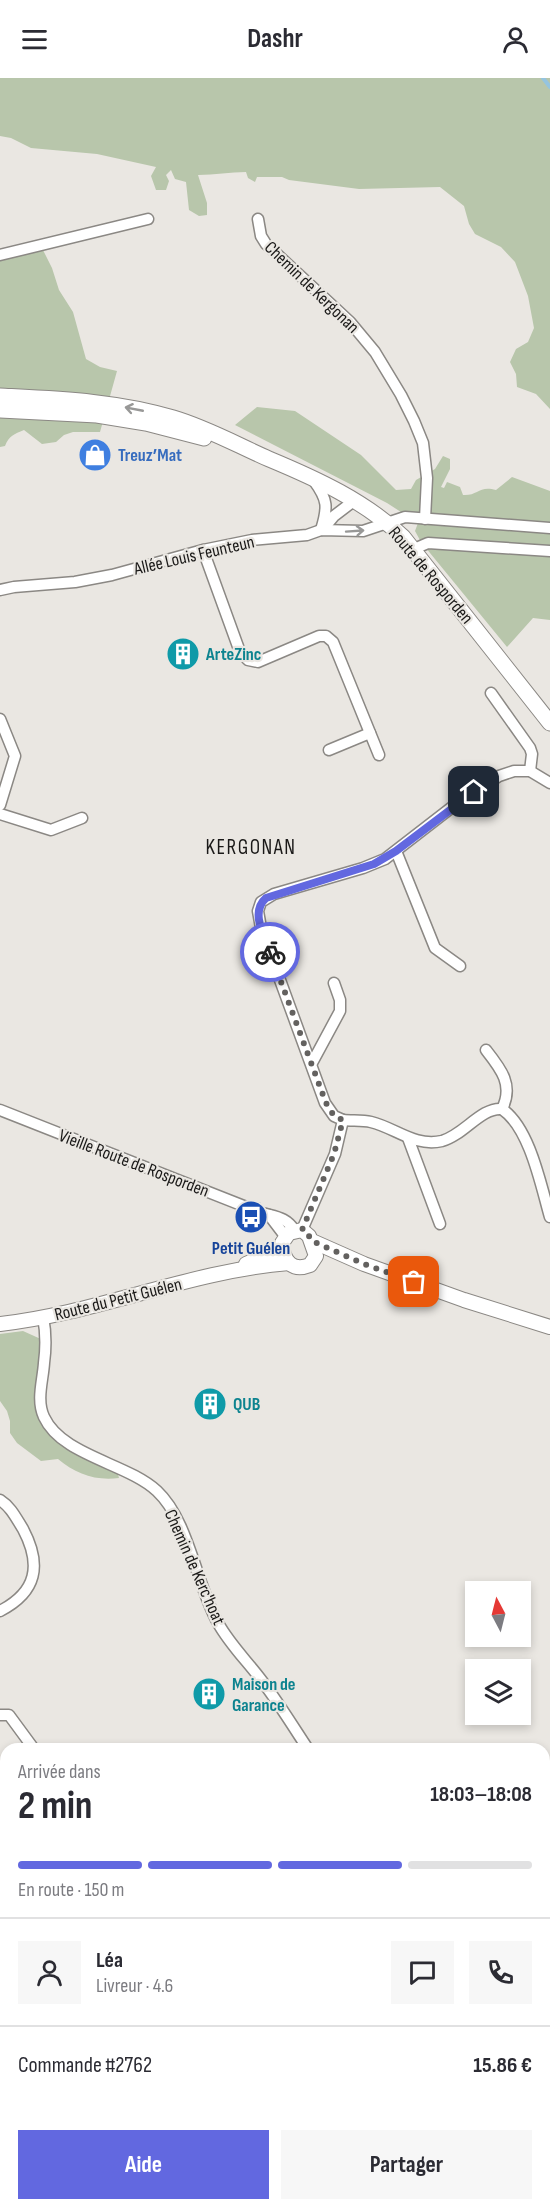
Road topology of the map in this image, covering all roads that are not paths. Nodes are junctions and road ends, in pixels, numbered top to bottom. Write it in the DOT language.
graph roads {
  1 [pos="148,219"];
  2 [pos="258,219"];
  3 [pos="0,255"];
  4 [pos="0,396"];
  5 [pos="0,410"];
  6 [pos="248,450"];
  7 [pos="312,478"];
  8 [pos="355,500"];
  9 [pos="425,519"];
  10 [pos="386,522"];
  11 [pos="550,528"];
  12 [pos="321,530"];
  13 [pos="414,549"];
  14 [pos="203,550"];
  15 [pos="550,551"];
  16 [pos="0,590"];
  17 [pos="491,693"];
  18 [pos="0,719"];
  19 [pos="550,723"];
  20 [pos="370,733"];
  21 [pos="329,750"];
  22 [pos="379,755"];
  23 [pos="530,771"];
  24 [pos="550,783"];
  25 [pos="0,805"];
  26 [pos="0,814"];
  27 [pos="82,818"];
  28 [pos="396,851"];
  29 [pos="460,966"];
  30 [pos="334,983"];
  31 [pos="486,1050"];
  32 [pos="312,1063"];
  33 [pos="502,1109"];
  34 [pos="0,1110"];
  35 [pos="343,1120"];
  36 [pos="408,1138"];
  37 [pos="550,1217"];
  38 [pos="440,1224"];
  39 [pos="291,1236"];
  40 [pos="312,1241"];
  41 [pos="315,1260"];
  42 [pos="289,1263"];
  43 [pos="364,1264"];
  44 [pos="234,1269"];
  45 [pos="493,1309"];
  46 [pos="43,1317"];
  47 [pos="550,1318"];
  48 [pos="0,1324"];
  49 [pos="550,1327"];
  50 [pos="0,1500"];
  51 [pos="0,1611"];
  52 [pos="0,1714"];
  53 [pos="30,1743"];
  54 [pos="304,1743"];
  1 -- 3 [label="street"];
  2 -- 9 [label="street, Chemin de Kergonan"];
  6 -- 4 [label="main road, Route de Rosporden, one-way"];
  5 -- 6 [label="main road, Route de Rosporden"];
  6 -- 7 [label="main road, Route de Rosporden"];
  7 -- 8 [label="main road, Route de Rosporden"];
  7 -- 12 [label="street"];
  8 -- 10 [label="main road, Route de Rosporden"];
  8 -- 12 [label="street"];
  9 -- 10 [label="street"];
  9 -- 11 [label="street"];
  12 -- 10 [label="street, Allée Louis Feunteun, one-way"];
  10 -- 13 [label="main road, Route de Rosporden"];
  12 -- 14 [label="street, Allée Louis Feunteun"];
  13 -- 15 [label="street"];
  13 -- 19 [label="main road, Route de Rosporden"];
  14 -- 16 [label="street, Allée Louis Feunteun"];
  14 -- 20 [label="street"];
  17 -- 23 [label="street"];
  18 -- 25 [label="street"];
  20 -- 21 [label="street"];
  20 -- 22 [label="street"];
  23 -- 24 [label="street"];
  23 -- 28 [label="street"];
  26 -- 27 [label="street"];
  28 -- 29 [label="street"];
  28 -- 32 [label="street"];
  30 -- 32 [label="street"];
  31 -- 33 [label="street"];
  32 -- 35 [label="street"];
  33 -- 36 [label="street"];
  33 -- 37 [label="street"];
  34 -- 39 [label="street, Vieille Route de Rosporden"];
  35 -- 36 [label="street"];
  35 -- 39 [label="street"];
  36 -- 38 [label="street"];
  39 -- 40 [label="street"];
  39 -- 42 [label="street"];
  39 -- 44 [label="street, Route du Petit Guélen"];
  40 -- 41 [label="street"];
  40 -- 43 [label="street"];
  41 -- 42 [label="street"];
  41 -- 43 [label="street"];
  42 -- 44 [label="street, Route du Petit Guélen"];
  43 -- 45 [label="street"];
  44 -- 46 [label="street, Route du Petit Guélen"];
  45 -- 47 [label="street"];
  45 -- 49 [label="street"];
  46 -- 48 [label="street, Route du Petit Guélen"];
  46 -- 54 [label="street, Chemin de Kerc'hoat"];
  50 -- 51 [label="street"];
  52 -- 53 [label="street"];
}
